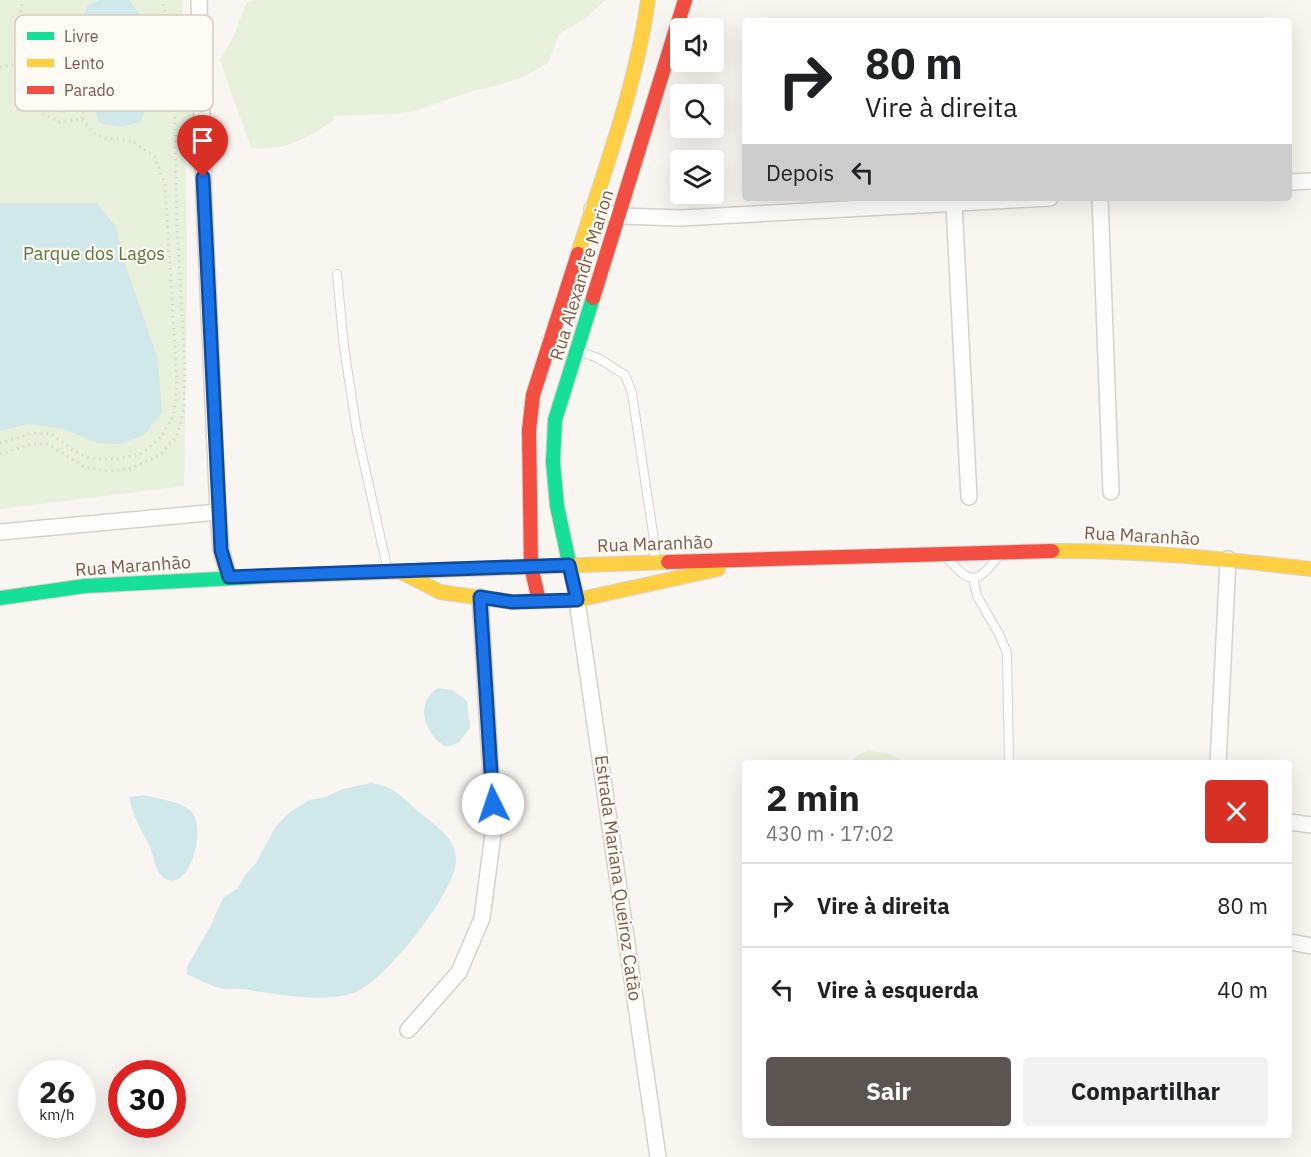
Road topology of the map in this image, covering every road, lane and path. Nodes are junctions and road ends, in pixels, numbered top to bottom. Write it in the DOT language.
graph roads {
  1 [pos="23,0"];
  2 [pos="162,0"];
  3 [pos="200,0"];
  4 [pos="648,0"];
  5 [pos="685,0"];
  6 [pos="20,15"];
  7 [pos="166,15"];
  8 [pos="200,15"];
  9 [pos="15,65"];
  10 [pos="0,67"];
  11 [pos="40,111"];
  12 [pos="84,111"];
  13 [pos="175,111"];
  14 [pos="202,111"];
  15 [pos="82,119"];
  16 [pos="1311,181"];
  17 [pos="1292,182"];
  18 [pos="1002,201"];
  19 [pos="1100,201"];
  20 [pos="954,204"];
  21 [pos="592,209"];
  22 [pos="620,216"];
  23 [pos="337,274"];
  24 [pos="577,351"];
  25 [pos="0,443"];
  26 [pos="0,454"];
  27 [pos="1111,492"];
  28 [pos="969,497"];
  29 [pos="218,512"];
  30 [pos="0,532"];
  31 [pos="1003,550"];
  32 [pos="941,552"];
  33 [pos="763,558"];
  34 [pos="1228,559"];
  35 [pos="655,562"];
  36 [pos="569,565"];
  37 [pos="531,566"];
  38 [pos="1311,569"];
  39 [pos="393,571"];
  40 [pos="229,577"];
  41 [pos="973,578"];
  42 [pos="480,597"];
  43 [pos="0,598"];
  44 [pos="577,600"];
  45 [pos="539,601"];
  46 [pos="1009,760"];
  47 [pos="1218,760"];
  48 [pos="1292,822"];
  49 [pos="1311,825"];
  50 [pos="1292,942"];
  51 [pos="1311,946"];
  52 [pos="408,1030"];
  53 [pos="658,1157"];
  1 -- 6 [label="path"];
  2 -- 7 [label="path"];
  3 -- 8 [label="street"];
  4 -- 21 [label="main road, Rua Alexandre Marion"];
  5 -- 22 [label="main road, Rua Alexandre Marion"];
  9 -- 10 [label="path"];
  11 -- 15 [label="path"];
  12 -- 15 [label="path"];
  13 -- 26 [label="path"];
  14 -- 29 [label="street"];
  15 -- 25 [label="path"];
  16 -- 17 [label="street"];
  18 -- 20 [label="street"];
  19 -- 27 [label="street"];
  20 -- 22 [label="street"];
  20 -- 28 [label="street"];
  21 -- 22 [label="street"];
  21 -- 37 [label="main road, Rua Alexandre Marion"];
  22 -- 24 [label="main road, Rua Alexandre Marion"];
  23 -- 39 [label="lane"];
  24 -- 35 [label="lane"];
  24 -- 36 [label="main road, Rua Alexandre Marion"];
  29 -- 30 [label="street"];
  29 -- 40 [label="street"];
  31 -- 32 [label="main road, Rua Maranhão"];
  31 -- 34 [label="main road, Rua Maranhão"];
  31 -- 41 [label="lane"];
  32 -- 33 [label="main road, Rua Maranhão"];
  32 -- 41 [label="lane"];
  33 -- 35 [label="main road, Rua Maranhão"];
  33 -- 44 [label="main road"];
  34 -- 38 [label="main road, Rua Maranhão"];
  34 -- 47 [label="street"];
  35 -- 36 [label="main road, Rua Maranhão"];
  36 -- 37 [label="main road, Rua Maranhão"];
  36 -- 44 [label="main road, Rua Alexandre Marion"];
  37 -- 39 [label="main road, Rua Maranhão"];
  37 -- 45 [label="main road, Rua Alexandre Marion"];
  39 -- 40 [label="main road, Rua Maranhão"];
  39 -- 42 [label="main road"];
  40 -- 43 [label="main road, Rua Maranhão"];
  41 -- 46 [label="lane"];
  42 -- 45 [label="main road"];
  42 -- 52 [label="street"];
  44 -- 45 [label="main road"];
  44 -- 53 [label="street, Estrada Mariana Queiroz Catão"];
  48 -- 49 [label="street"];
  50 -- 51 [label="street"];
}
